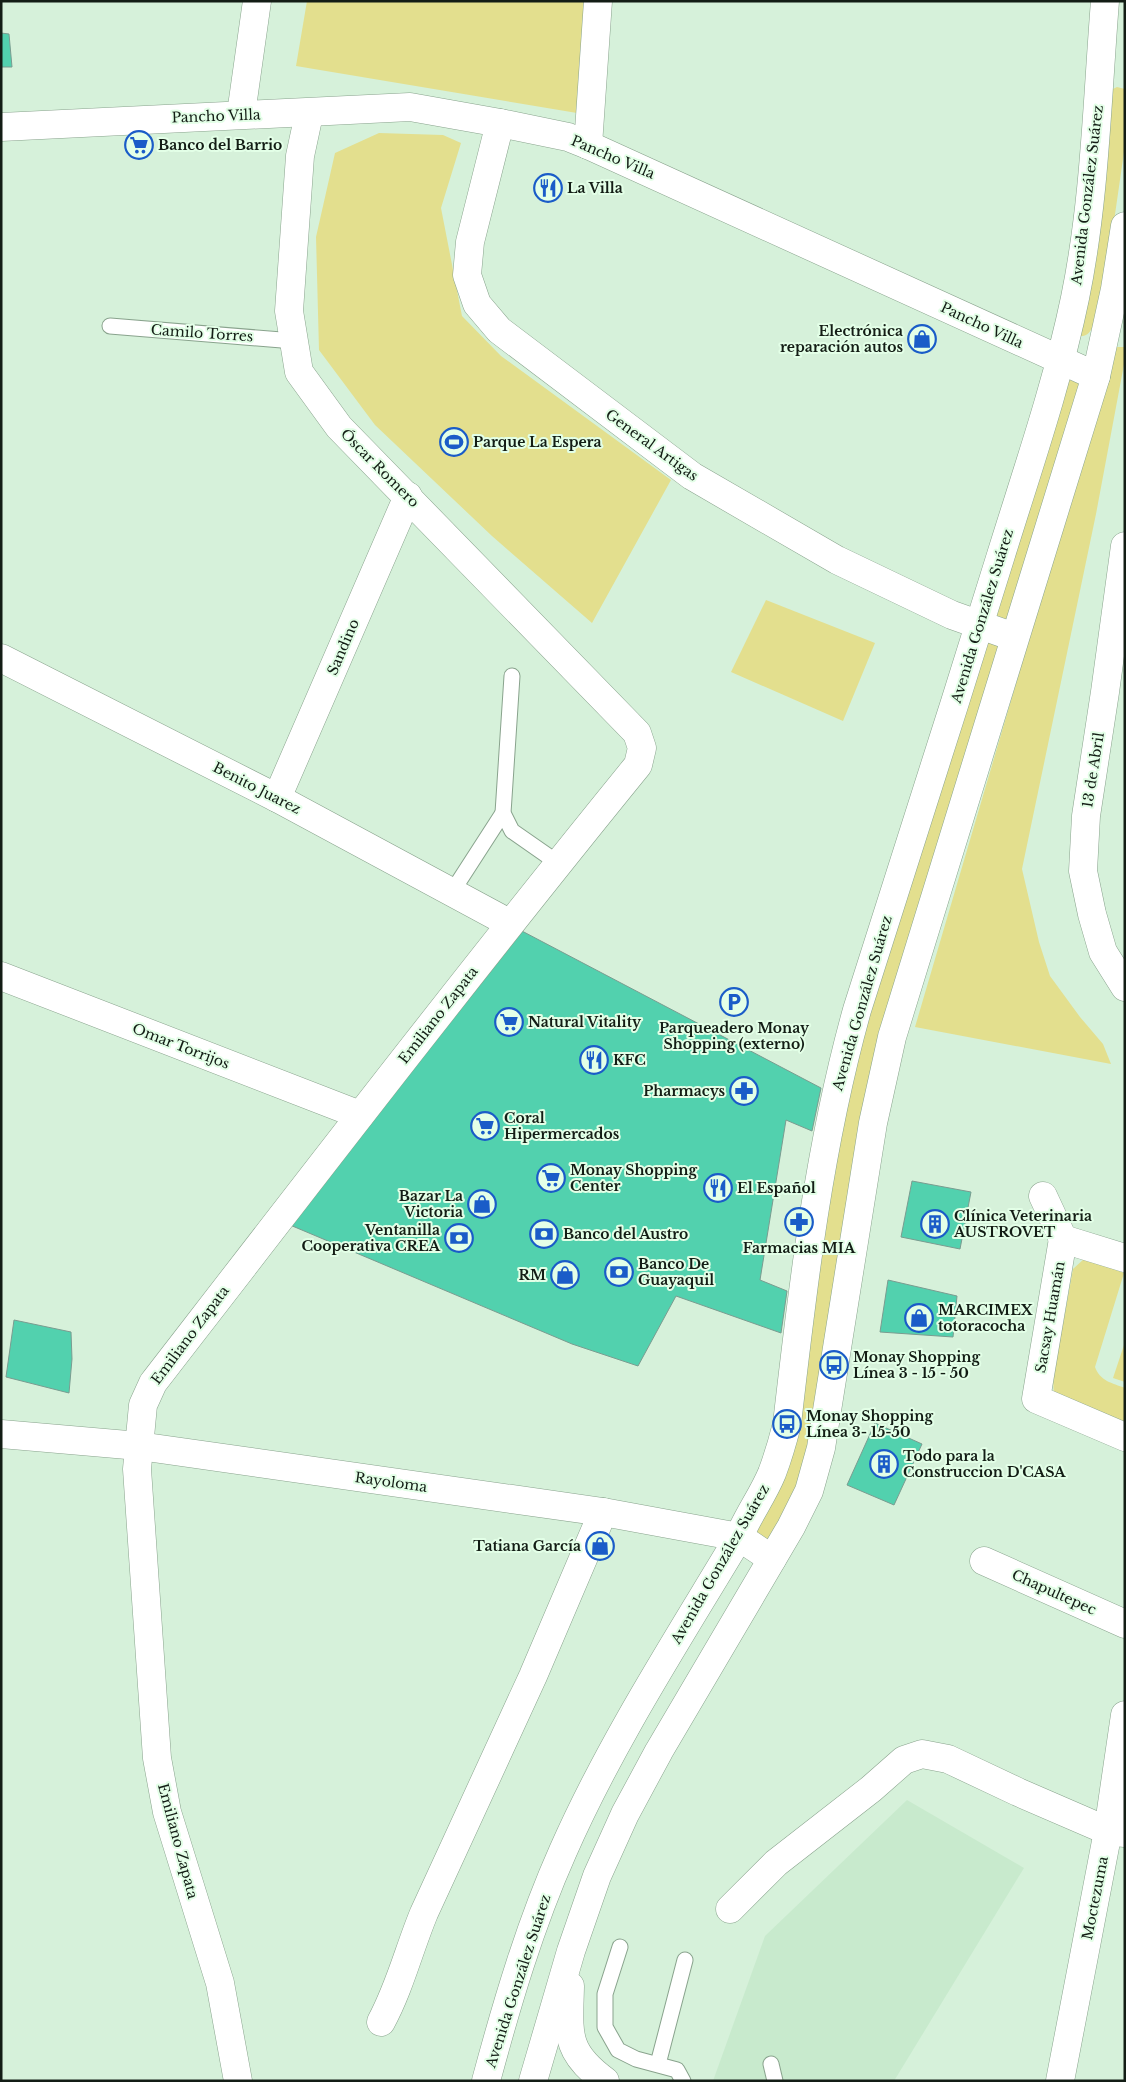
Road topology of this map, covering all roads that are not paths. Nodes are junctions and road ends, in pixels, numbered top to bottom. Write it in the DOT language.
graph roads {
  1 [pos="257,1"];
  2 [pos="598,1"];
  3 [pos="1105,1"];
  4 [pos="241,114"];
  5 [pos="309,114"];
  6 [pos="500,123"];
  7 [pos="1,127"];
  8 [pos="588,145"];
  9 [pos="1125,226"];
  10 [pos="110,326"];
  11 [pos="294,340"];
  12 [pos="1060,360"];
  13 [pos="1096,376"];
  14 [pos="408,496"];
  15 [pos="1125,546"];
  16 [pos="979,625"];
  17 [pos="1014,637"];
  18 [pos="1,658"];
  19 [pos="512,676"];
  20 [pos="642,748"];
  21 [pos="277,798"];
  22 [pos="503,812"];
  23 [pos="558,863"];
  24 [pos="452,892"];
  25 [pos="509,923"];
  26 [pos="1,976"];
  27 [pos="1125,987"];
  28 [pos="360,1115"];
  29 [pos="1043,1196"];
  30 [pos="1063,1239"];
  31 [pos="1125,1258"];
  32 [pos="1,1434"];
  33 [pos="1125,1437"];
  34 [pos="139,1446"];
  35 [pos="603,1512"];
  36 [pos="739,1537"];
  37 [pos="772,1559"];
  38 [pos="984,1560"];
  39 [pos="1125,1624"];
  40 [pos="1125,1715"];
  41 [pos="1116,1832"];
  42 [pos="730,1909"];
  43 [pos="620,1947"];
  44 [pos="571,1950"];
  45 [pos="685,1960"];
  46 [pos="381,2022"];
  47 [pos="658,2064"];
  48 [pos="771,2064"];
  49 [pos="238,2081"];
  50 [pos="487,2081"];
  51 [pos="533,2081"];
  52 [pos="605,2081"];
  53 [pos="684,2081"];
  54 [pos="775,2081"];
  55 [pos="1060,2081"];
  1 -- 4 [label="street"];
  2 -- 8 [label="street"];
  3 -- 12 [label="street, Avenida González Suárez"];
  4 -- 5 [label="street, Pancho Villa"];
  4 -- 7 [label="street, Pancho Villa"];
  5 -- 6 [label="street, Pancho Villa"];
  5 -- 11 [label="street, Óscar Romero"];
  6 -- 8 [label="street, Pancho Villa"];
  6 -- 16 [label="street, General Artigas"];
  8 -- 12 [label="street, Pancho Villa"];
  9 -- 13 [label="street"];
  10 -- 11 [label="lane, Camilo Torres"];
  11 -- 14 [label="street, Óscar Romero"];
  12 -- 13 [label="street, Pancho Villa"];
  12 -- 16 [label="street, Avenida González Suárez"];
  13 -- 17 [label="street"];
  14 -- 20 [label="street, Óscar Romero"];
  14 -- 21 [label="street, Sandino"];
  15 -- 27 [label="street, 13 de Abril"];
  16 -- 17 [label="street, General Artigas"];
  16 -- 36 [label="street, Avenida González Suárez"];
  17 -- 37 [label="street"];
  18 -- 21 [label="street, Benito Juarez"];
  19 -- 22 [label="lane"];
  20 -- 23 [label="street, Emiliano Zapata"];
  21 -- 24 [label="street, Benito Juarez"];
  22 -- 23 [label="lane"];
  22 -- 24 [label="lane"];
  23 -- 25 [label="street, Emiliano Zapata"];
  24 -- 25 [label="street, Benito Juarez"];
  25 -- 28 [label="street, Emiliano Zapata"];
  26 -- 28 [label="street, Omar Torrijos"];
  28 -- 34 [label="street, Emiliano Zapata"];
  29 -- 30 [label="street"];
  30 -- 31 [label="street"];
  30 -- 33 [label="street, Sacsay Huamán"];
  32 -- 34 [label="street, Rayoloma"];
  34 -- 35 [label="street, Rayoloma"];
  34 -- 49 [label="street, Emiliano Zapata"];
  35 -- 36 [label="street, Rayoloma"];
  35 -- 46 [label="street"];
  36 -- 37 [label="street, Rayoloma"];
  36 -- 50 [label="street, Avenida González Suárez"];
  37 -- 44 [label="street"];
  38 -- 39 [label="street, Chapultepec"];
  40 -- 41 [label="street, Moctezuma"];
  41 -- 42 [label="street"];
  41 -- 55 [label="street, Moctezuma"];
  43 -- 47 [label="lane"];
  44 -- 51 [label="street"];
  44 -- 52 [label="street"];
  45 -- 47 [label="lane"];
  47 -- 53 [label="lane"];
  48 -- 54 [label="lane"];
}
